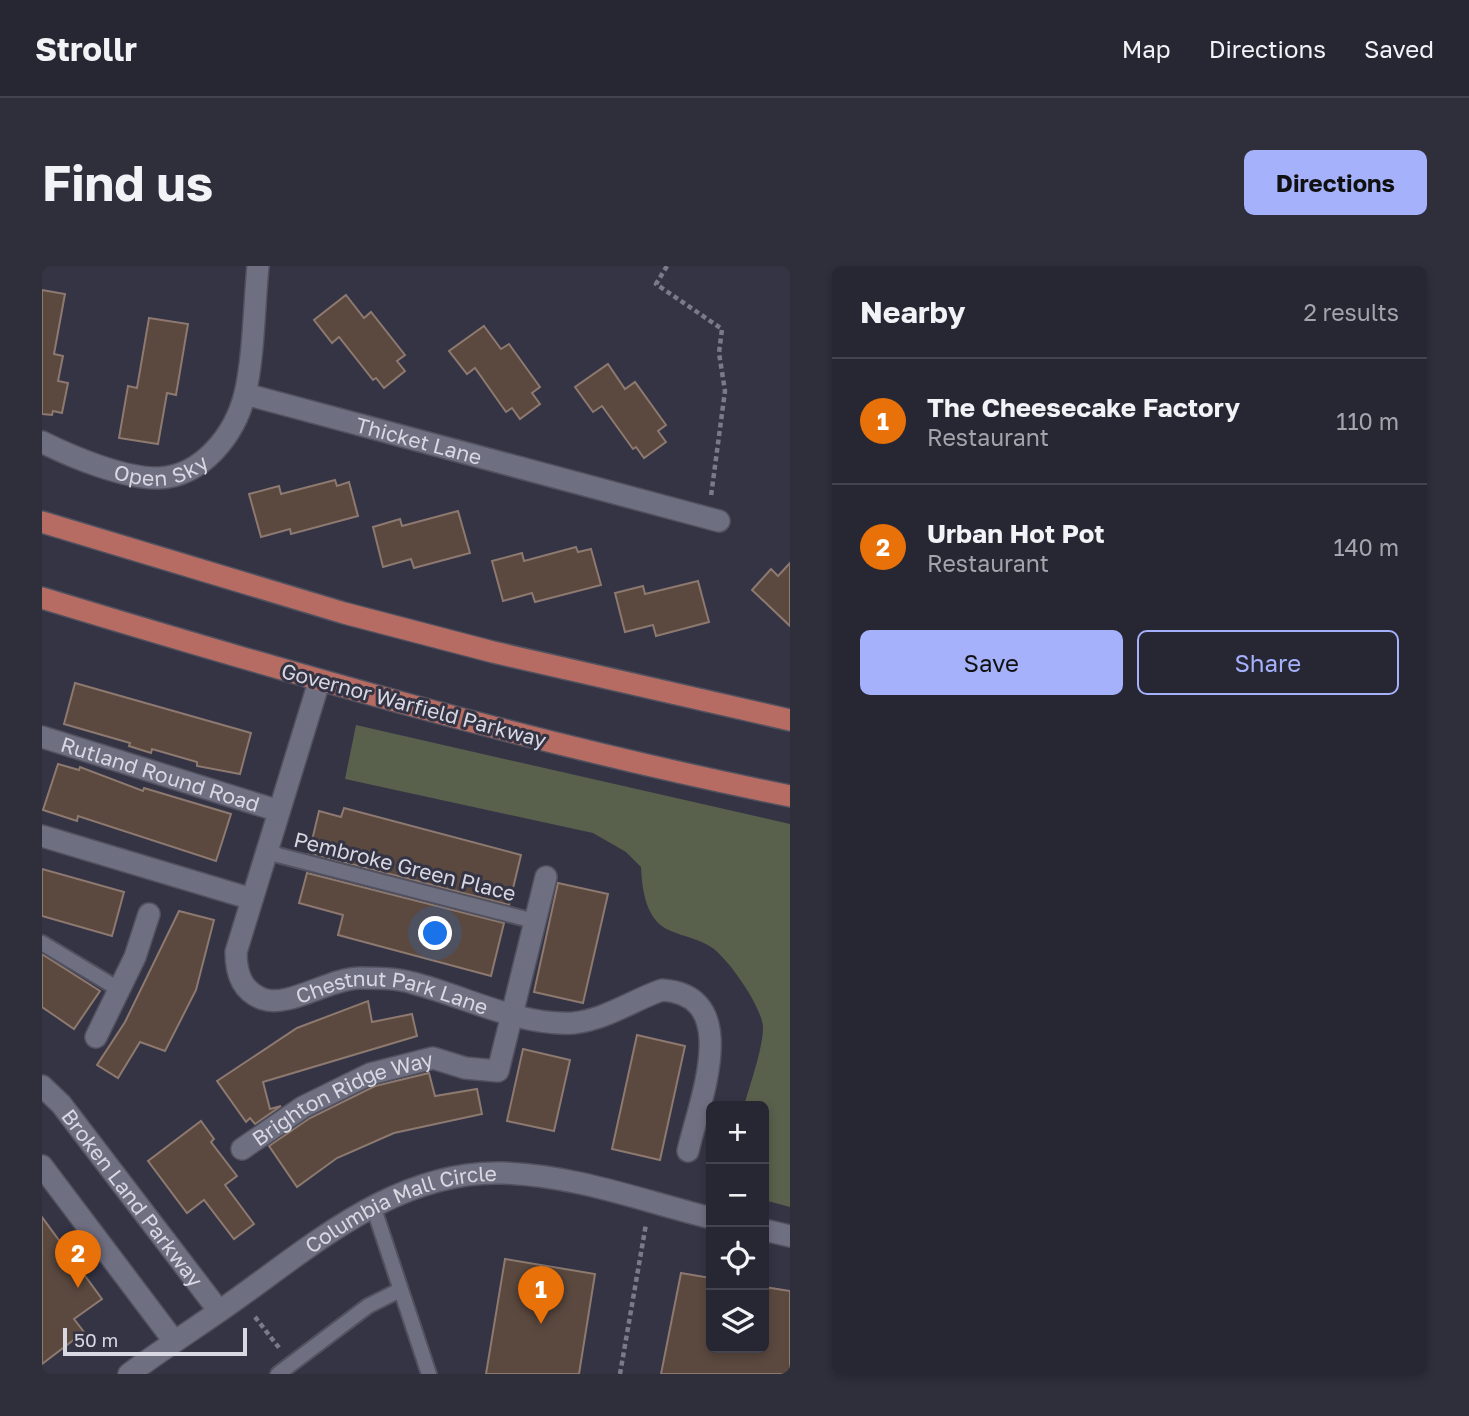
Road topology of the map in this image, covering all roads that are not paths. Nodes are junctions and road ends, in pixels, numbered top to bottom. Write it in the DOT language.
graph roads {
  1 [pos="258,266"];
  2 [pos="245,394"];
  3 [pos="42,442"];
  4 [pos="713,520"];
  5 [pos="42,522"];
  6 [pos="42,598"];
  7 [pos="319,681"];
  8 [pos="790,720"];
  9 [pos="42,737"];
  10 [pos="790,796"];
  11 [pos="279,811"];
  12 [pos="42,836"];
  13 [pos="266,852"];
  14 [pos="546,877"];
  15 [pos="251,900"];
  16 [pos="149,914"];
  17 [pos="534,921"];
  18 [pos="42,943"];
  19 [pos="120,990"];
  20 [pos="512,1013"];
  21 [pos="96,1037"];
  22 [pos="42,1086"];
  23 [pos="242,1149"];
  24 [pos="688,1151"];
  25 [pos="42,1166"];
  26 [pos="373,1206"];
  27 [pos="706,1217"];
  28 [pos="769,1231"];
  29 [pos="790,1236"];
  30 [pos="400,1290"];
  31 [pos="219,1311"];
  32 [pos="174,1341"];
  33 [pos="129,1374"];
  34 [pos="278,1374"];
  35 [pos="429,1374"];
  1 -- 2 [label="street"];
  2 -- 3 [label="street, Open Sky"];
  2 -- 4 [label="street, Thicket Lane"];
  5 -- 8 [label="main road"];
  6 -- 7 [label="main road, Governor Warfield Parkway"];
  7 -- 10 [label="main road, Governor Warfield Parkway"];
  7 -- 11 [label="street, Chestnut Park Lane"];
  9 -- 11 [label="street, Rutland Round Road"];
  11 -- 13 [label="street, Chestnut Park Lane"];
  12 -- 15 [label="street"];
  13 -- 15 [label="street, Chestnut Park Lane"];
  13 -- 17 [label="lane, Pembroke Green Place"];
  14 -- 17 [label="street, Brighton Ridge Way"];
  15 -- 20 [label="street, Chestnut Park Lane"];
  16 -- 19 [label="street"];
  17 -- 20 [label="street, Brighton Ridge Way"];
  18 -- 19 [label="lane"];
  19 -- 21 [label="street"];
  20 -- 23 [label="street, Brighton Ridge Way"];
  20 -- 24 [label="street, Chestnut Park Lane"];
  22 -- 31 [label="street, Broken Land Parkway"];
  25 -- 32 [label="street"];
  26 -- 27 [label="street, Columbia Mall Circle"];
  26 -- 30 [label="lane"];
  26 -- 31 [label="street, Columbia Mall Circle"];
  28 -- 29 [label="street"];
  30 -- 34 [label="lane"];
  30 -- 35 [label="lane"];
  31 -- 32 [label="street, Columbia Mall Circle"];
  32 -- 33 [label="street, Columbia Mall Circle"];
}
